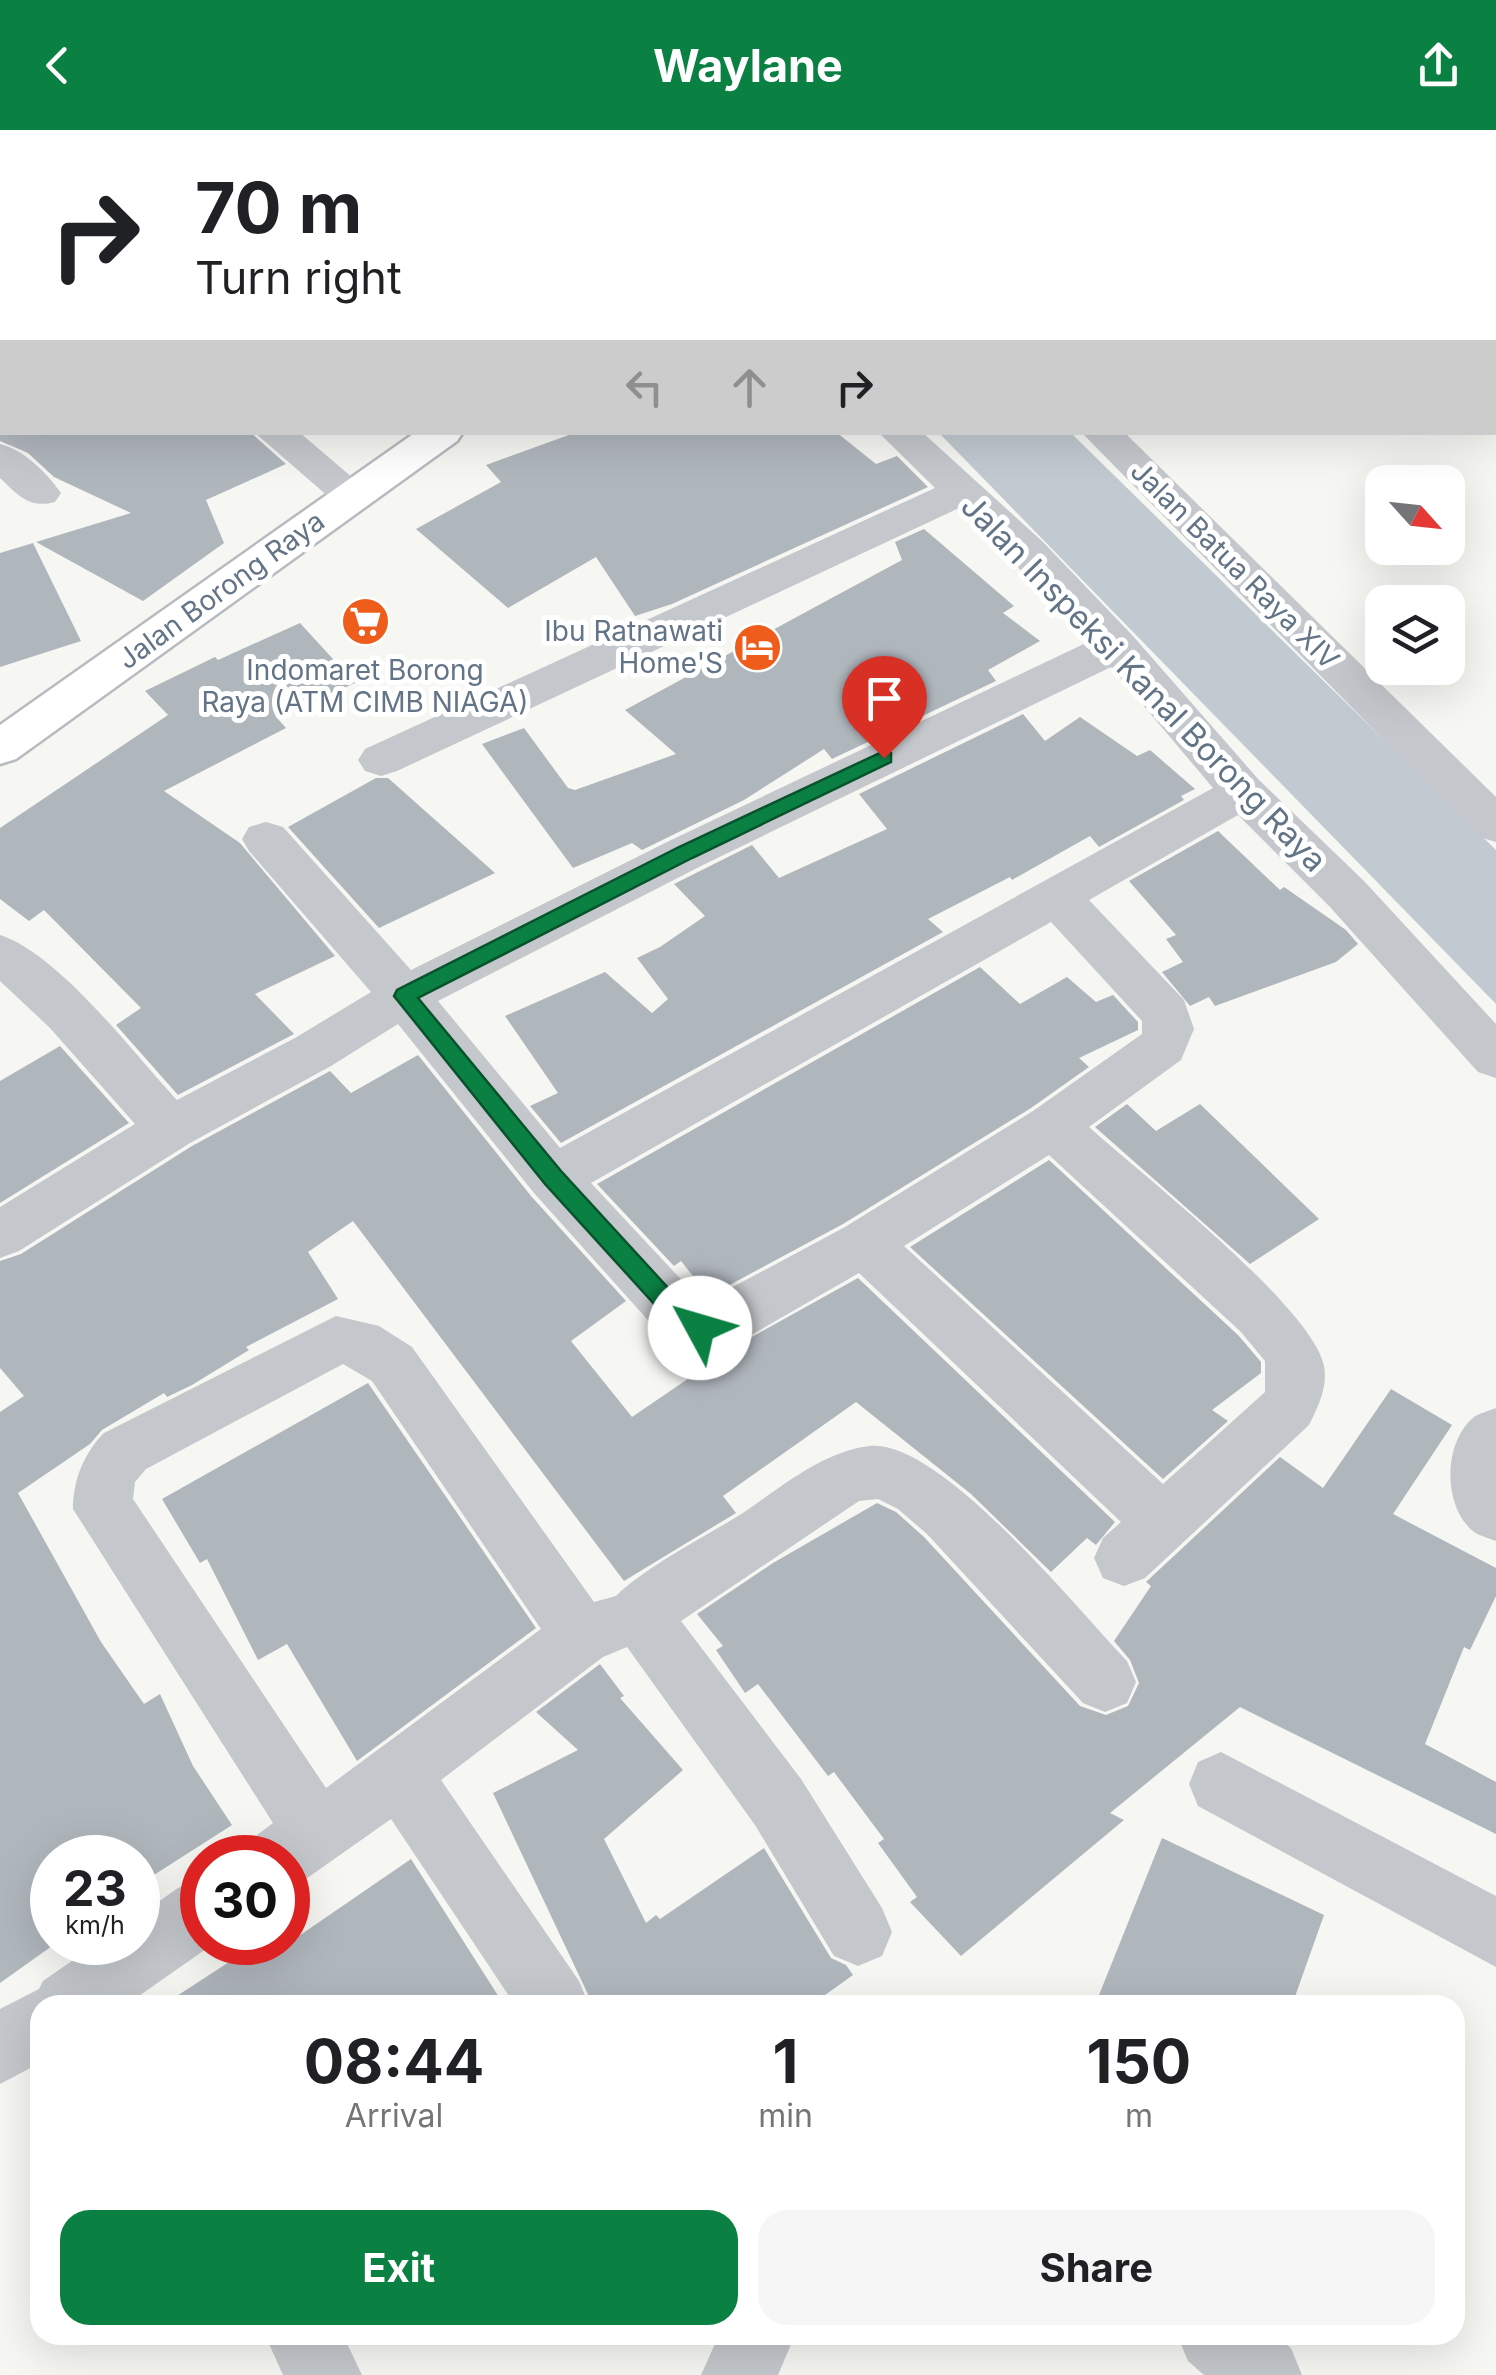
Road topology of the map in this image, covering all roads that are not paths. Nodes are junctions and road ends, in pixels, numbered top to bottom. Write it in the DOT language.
graph roads {
  1 [pos="278,435"];
  2 [pos="439,435"];
  3 [pos="901,435"];
  4 [pos="1105,435"];
  5 [pos="0,456"];
  6 [pos="961,492"];
  7 [pos="40,494"];
  8 [pos="353,496"];
  9 [pos="1117,646"];
  10 [pos="0,748"];
  11 [pos="381,760"];
  12 [pos="1243,792"];
  13 [pos="1496,825"];
  14 [pos="266,838"];
  15 [pos="1058,898"];
  16 [pos="0,954"];
  17 [pos="404,996"];
  18 [pos="1496,1058"];
  19 [pos="1052,1126"];
  20 [pos="170,1128"];
  21 [pos="553,1178"];
  22 [pos="0,1235"];
  23 [pos="864,1242"];
  24 [pos="1496,1434"];
  25 [pos="1496,1514"];
  26 [pos="639,1614"];
  27 [pos="581,1636"];
  28 [pos="1105,1682"];
  29 [pos="398,1773"];
  30 [pos="1220,1784"];
  31 [pos="292,1835"];
  32 [pos="310,1836"];
  33 [pos="180,1930"];
  34 [pos="858,1932"];
  35 [pos="1496,1933"];
  36 [pos="101,1995"];
  37 [pos="549,1995"];
  38 [pos="30,2030"];
  39 [pos="0,2049"];
  40 [pos="308,2345"];
  41 [pos="753,2345"];
  42 [pos="1226,2345"];
  43 [pos="324,2375"];
  44 [pos="739,2375"];
  45 [pos="1264,2375"];
  1 -- 8 [label="street"];
  2 -- 8 [label="main road, Jalan Borong Raya"];
  3 -- 6 [label="street, Jalan Inspeksi Kanal Borong Raya"];
  4 -- 13 [label="street, Jalan Batua Raya XIV"];
  5 -- 7 [label="street"];
  6 -- 9 [label="street, Jalan Inspeksi Kanal Borong Raya"];
  6 -- 11 [label="street"];
  8 -- 10 [label="main road, Jalan Borong Raya"];
  9 -- 12 [label="street, Jalan Inspeksi Kanal Borong Raya"];
  9 -- 17 [label="street"];
  12 -- 15 [label="street"];
  12 -- 18 [label="street, Jalan Inspeksi Kanal Borong Raya"];
  14 -- 17 [label="street"];
  15 -- 19 [label="street"];
  15 -- 21 [label="street"];
  16 -- 20 [label="street"];
  17 -- 20 [label="street"];
  17 -- 21 [label="street"];
  19 -- 23 [label="street"];
  19 -- 23 [label="street"];
  20 -- 22 [label="street"];
  21 -- 23 [label="street"];
  24 -- 25 [label="street"];
  26 -- 27 [label="street"];
  26 -- 28 [label="street"];
  26 -- 34 [label="street"];
  27 -- 29 [label="street"];
  27 -- 31 [label="street"];
  29 -- 32 [label="street"];
  29 -- 37 [label="street"];
  30 -- 35 [label="street"];
  33 -- 36 [label="street"];
  38 -- 39 [label="street"];
  40 -- 43 [label="street"];
  41 -- 44 [label="street"];
  42 -- 45 [label="street"];
}
